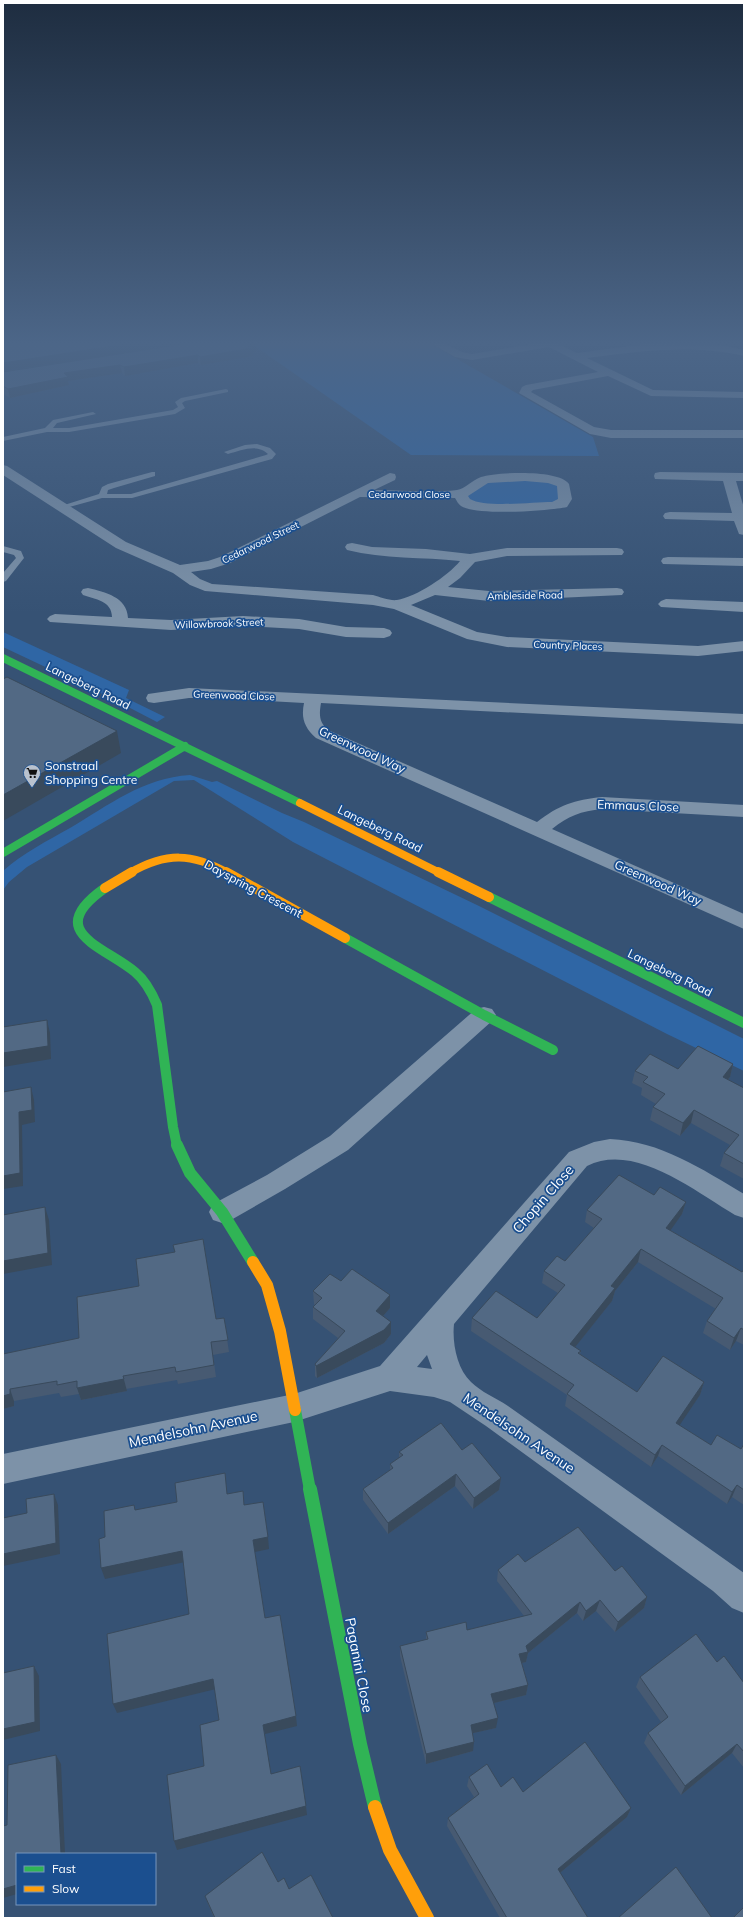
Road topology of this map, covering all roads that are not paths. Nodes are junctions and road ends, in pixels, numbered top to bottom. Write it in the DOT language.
graph roads {
  1 [pos="29,434"];
  2 [pos="623,434"];
  3 [pos="744,434"];
  4 [pos="3,439"];
  5 [pos="228,452"];
  6 [pos="5,472"];
  7 [pos="152,474"];
  8 [pos="660,476"];
  9 [pos="390,477"];
  10 [pos="728,477"];
  11 [pos="744,477"];
  12 [pos="358,494"];
  13 [pos="460,494"];
  14 [pos="102,496"];
  15 [pos="62,507"];
  16 [pos="670,516"];
  17 [pos="742,517"];
  18 [pos="744,531"];
  19 [pos="352,547"];
  20 [pos="3,549"];
  21 [pos="617,552"];
  22 [pos="470,558"];
  23 [pos="668,561"];
  24 [pos="744,562"];
  25 [pos="178,570"];
  26 [pos="3,579"];
  27 [pos="434,590"];
  28 [pos="88,592"];
  29 [pos="252,592"];
  30 [pos="617,592"];
  31 [pos="666,604"];
  32 [pos="398,606"];
  33 [pos="744,607"];
  34 [pos="55,619"];
  35 [pos="243,621"];
  36 [pos="120,622"];
  37 [pos="384,633"];
  38 [pos="744,646"];
  39 [pos="3,658"];
  40 [pos="154,698"];
  41 [pos="314,698"];
  42 [pos="744,719"];
  43 [pos="185,746"];
  44 [pos="744,811"];
  45 [pos="540,830"];
  46 [pos="3,853"];
  47 [pos="744,922"];
  48 [pos="484,1015"];
  49 [pos="744,1023"];
  50 [pos="553,1050"];
  51 [pos="744,1207"];
  52 [pos="222,1212"];
  53 [pos="440,1317"];
  54 [pos="390,1377"];
  55 [pos="460,1392"];
  56 [pos="294,1408"];
  57 [pos="3,1469"];
  58 [pos="744,1596"];
  59 [pos="427,1918"];
  1 -- 4 [label="lane"];
  2 -- 3 [label="street"];
  5 -- 14 [label="lane"];
  6 -- 15 [label="street"];
  7 -- 14 [label="lane"];
  8 -- 10 [label="street"];
  9 -- 12 [label="street, Cedarwood Street"];
  10 -- 11 [label="street"];
  10 -- 17 [label="street"];
  12 -- 13 [label="street, Cedarwood Close"];
  12 -- 25 [label="street, Cedarwood Street"];
  13 -- 13 [label="street, Cedarwood Close"];
  14 -- 15 [label="lane"];
  15 -- 25 [label="street"];
  16 -- 17 [label="street"];
  17 -- 18 [label="street"];
  19 -- 22 [label="street"];
  20 -- 26 [label="lane"];
  21 -- 22 [label="street"];
  22 -- 27 [label="street"];
  23 -- 24 [label="street"];
  25 -- 29 [label="street, Country Places"];
  27 -- 30 [label="street, Ambleside Road"];
  27 -- 32 [label="street"];
  28 -- 36 [label="street"];
  29 -- 32 [label="street, Country Places"];
  29 -- 35 [label="street"];
  31 -- 33 [label="street"];
  32 -- 38 [label="street, Country Places"];
  34 -- 36 [label="street, Willowbrook Street"];
  35 -- 36 [label="street, Willowbrook Street"];
  35 -- 37 [label="street, Willowbrook Street"];
  39 -- 43 [label="street, Langeberg Road"];
  40 -- 41 [label="street, Greenwood Close"];
  41 -- 42 [label="street"];
  41 -- 45 [label="street, Greenwood Way"];
  43 -- 46 [label="street"];
  43 -- 49 [label="street, Langeberg Road"];
  44 -- 45 [label="street, Emmaus Close"];
  45 -- 47 [label="street, Greenwood Way"];
  48 -- 50 [label="street, Dayspring Crescent"];
  48 -- 52 [label="street"];
  48 -- 52 [label="street, Dayspring Crescent"];
  51 -- 53 [label="street, Chopin Close"];
  52 -- 56 [label="street, Dayspring Crescent"];
  53 -- 54 [label="street, Chopin Close"];
  53 -- 55 [label="street"];
  54 -- 55 [label="street, Mendelsohn Avenue"];
  54 -- 56 [label="street, Mendelsohn Avenue"];
  55 -- 58 [label="street, Mendelsohn Avenue"];
  56 -- 57 [label="street, Mendelsohn Avenue"];
  56 -- 59 [label="street, Paganini Close"];
}
